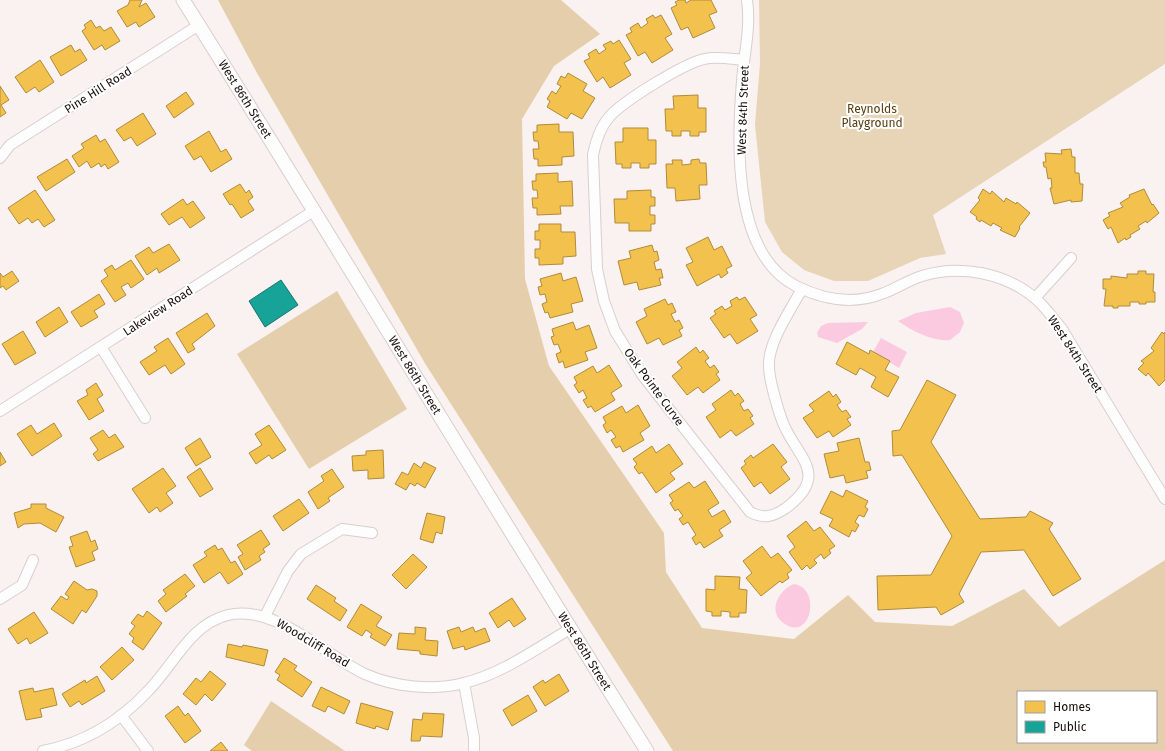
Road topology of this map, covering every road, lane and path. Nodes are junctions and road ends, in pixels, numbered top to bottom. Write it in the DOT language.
graph roads {
  1 [pos="183,0"];
  2 [pos="747,0"];
  3 [pos="199,26"];
  4 [pos="744,60"];
  5 [pos="0,158"];
  6 [pos="315,210"];
  7 [pos="1071,258"];
  8 [pos="802,289"];
  9 [pos="1035,298"];
  10 [pos="101,347"];
  11 [pos="0,412"];
  12 [pos="145,418"];
  13 [pos="1165,499"];
  14 [pos="372,533"];
  15 [pos="33,560"];
  16 [pos="0,599"];
  17 [pos="265,616"];
  18 [pos="570,629"];
  19 [pos="464,683"];
  20 [pos="121,715"];
  21 [pos="43,751"];
  22 [pos="148,751"];
  23 [pos="474,751"];
  24 [pos="647,751"];
  1 -- 3 [label="street, West 86th Street"];
  2 -- 4 [label="street, West 84th Street"];
  3 -- 5 [label="street, Pine Hill Road"];
  3 -- 6 [label="street, West 86th Street"];
  4 -- 8 [label="street, West 84th Street"];
  4 -- 8 [label="street, Oak Pointe Curve"];
  6 -- 10 [label="street, Lakeview Road"];
  6 -- 18 [label="street, West 86th Street"];
  7 -- 9 [label="street"];
  8 -- 9 [label="street, West 84th Street"];
  9 -- 13 [label="street, West 84th Street"];
  10 -- 11 [label="street, Lakeview Road"];
  10 -- 12 [label="street"];
  14 -- 17 [label="street"];
  15 -- 16 [label="street"];
  17 -- 19 [label="street, Woodcliff Road"];
  17 -- 20 [label="street, Woodcliff Road"];
  18 -- 19 [label="street, Woodcliff Road"];
  18 -- 24 [label="street, West 86th Street"];
  19 -- 23 [label="street"];
  20 -- 21 [label="street, Woodcliff Road"];
  20 -- 22 [label="street"];
}
